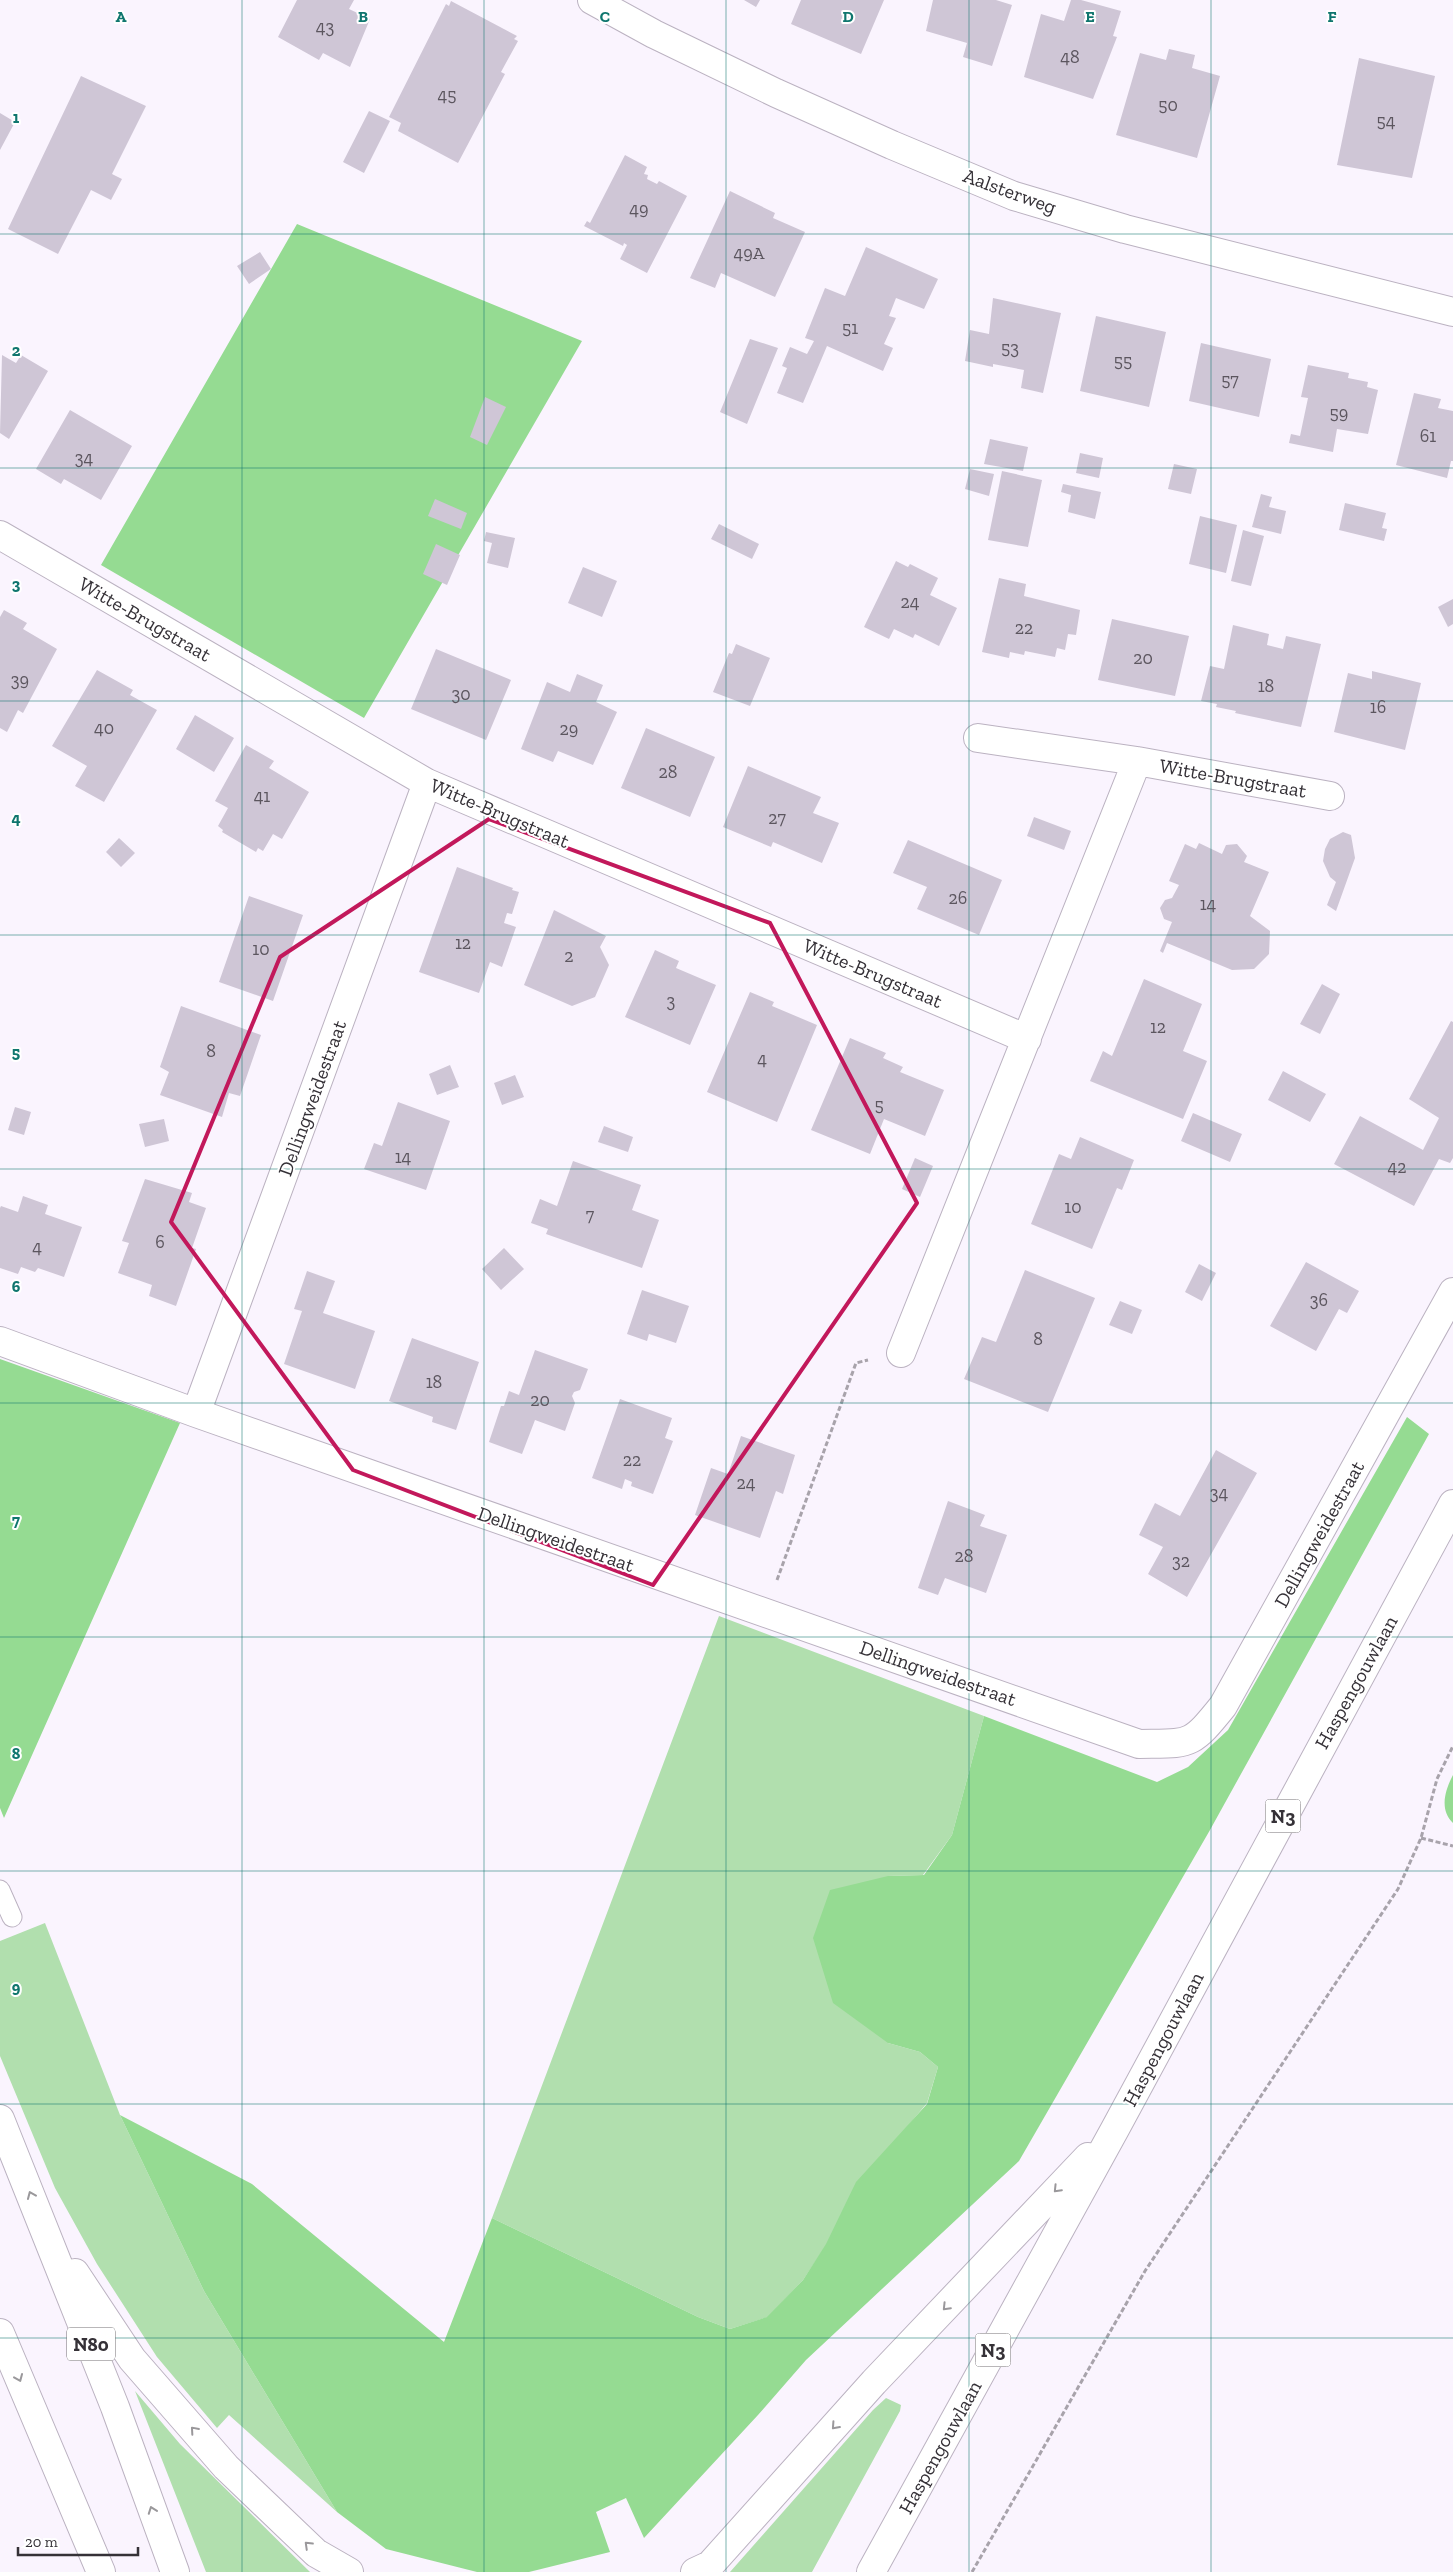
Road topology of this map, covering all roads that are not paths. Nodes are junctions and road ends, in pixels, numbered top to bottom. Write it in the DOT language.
graph roads {
  1 [pos="592,0"];
  2 [pos="1453,312"];
  3 [pos="0,535"];
  4 [pos="978,738"];
  5 [pos="1137,761"];
  6 [pos="428,783"];
  7 [pos="1330,796"];
  8 [pos="1027,1039"];
  9 [pos="1453,1292"];
  10 [pos="0,1341"];
  11 [pos="901,1353"];
  12 [pos="196,1412"];
  13 [pos="1453,1504"];
  14 [pos="0,1890"];
  15 [pos="12,1917"];
  16 [pos="0,2119"];
  17 [pos="1115,2129"];
  18 [pos="45,2229"];
  19 [pos="0,2334"];
  20 [pos="97,2566"];
  21 [pos="699,2570"];
  22 [pos="175,2572"];
  23 [pos="349,2572"];
  24 [pos="871,2572"];
  1 -- 2 [label="street, Aalsterweg"];
  3 -- 6 [label="street, Witte-Brugstraat"];
  4 -- 5 [label="street, Witte-Brugstraat"];
  5 -- 7 [label="street, Witte-Brugstraat"];
  5 -- 8 [label="street, Witte-Brugstraat"];
  6 -- 8 [label="street, Witte-Brugstraat"];
  6 -- 12 [label="street, Dellingweidestraat"];
  8 -- 11 [label="street, Witte-Brugstraat"];
  9 -- 12 [label="street, Dellingweidestraat"];
  10 -- 12 [label="street, Dellingweidestraat"];
  13 -- 17 [label="street, Haspengouwlaan / N3"];
  14 -- 15 [label="lane"];
  18 -- 16 [label="street, N80, one-way"];
  17 -- 21 [label="street, one-way"];
  17 -- 24 [label="street, Haspengouwlaan / N3"];
  22 -- 18 [label="street, N80, one-way"];
  23 -- 18 [label="street, one-way"];
  19 -- 20 [label="street, one-way"];
}
